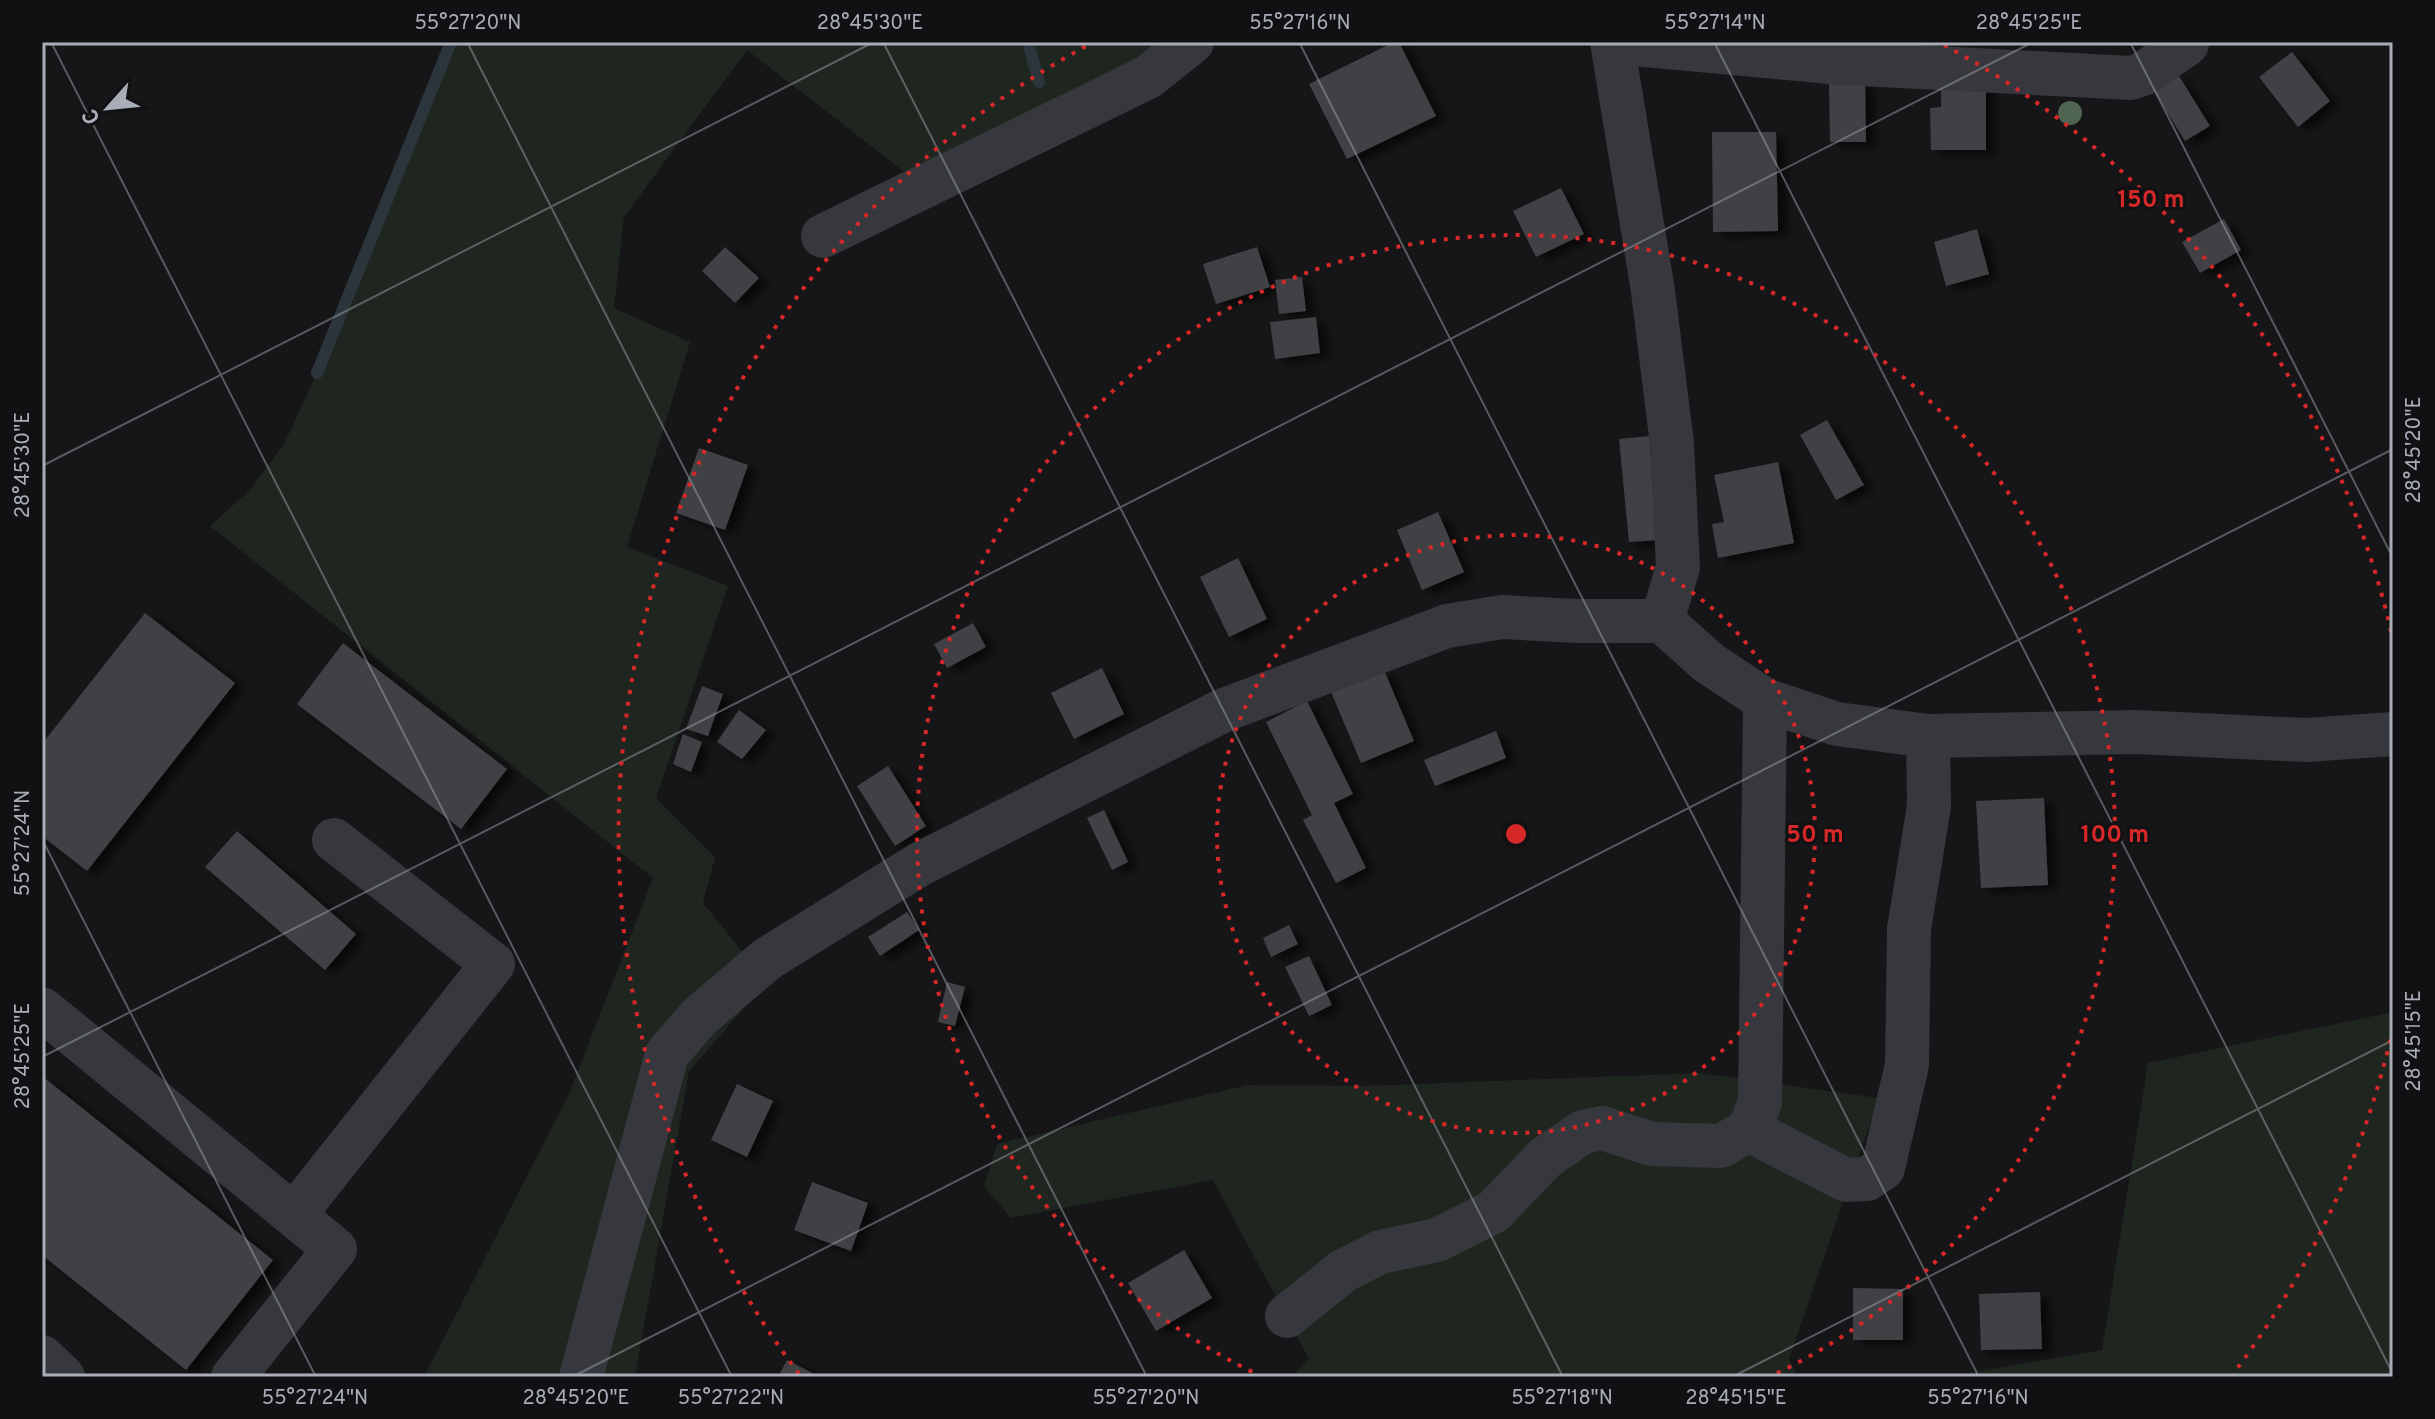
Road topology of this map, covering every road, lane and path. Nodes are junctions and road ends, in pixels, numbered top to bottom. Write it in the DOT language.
graph roads {
  1 [pos="1192,42"];
  2 [pos="1612,42"];
  3 [pos="2187,44"];
  4 [pos="823,236"];
  5 [pos="1662,621"];
  6 [pos="1765,700"];
  7 [pos="2393,734"];
  8 [pos="1928,736"];
  9 [pos="334,840"];
  10 [pos="42,1009"];
  11 [pos="1749,1130"];
  12 [pos="294,1215"];
  13 [pos="1287,1316"];
  14 [pos="42,1357"];
  15 [pos="63,1377"];
  16 [pos="233,1377"];
  17 [pos="581,1377"];
  1 -- 4 [label="street"];
  2 -- 3 [label="street"];
  2 -- 5 [label="street"];
  5 -- 6 [label="street"];
  5 -- 17 [label="street"];
  6 -- 8 [label="street"];
  6 -- 11 [label="street"];
  7 -- 8 [label="street"];
  8 -- 11 [label="street"];
  9 -- 12 [label="street"];
  10 -- 12 [label="street"];
  11 -- 13 [label="street"];
  12 -- 16 [label="street"];
  14 -- 15 [label="street"];
}
